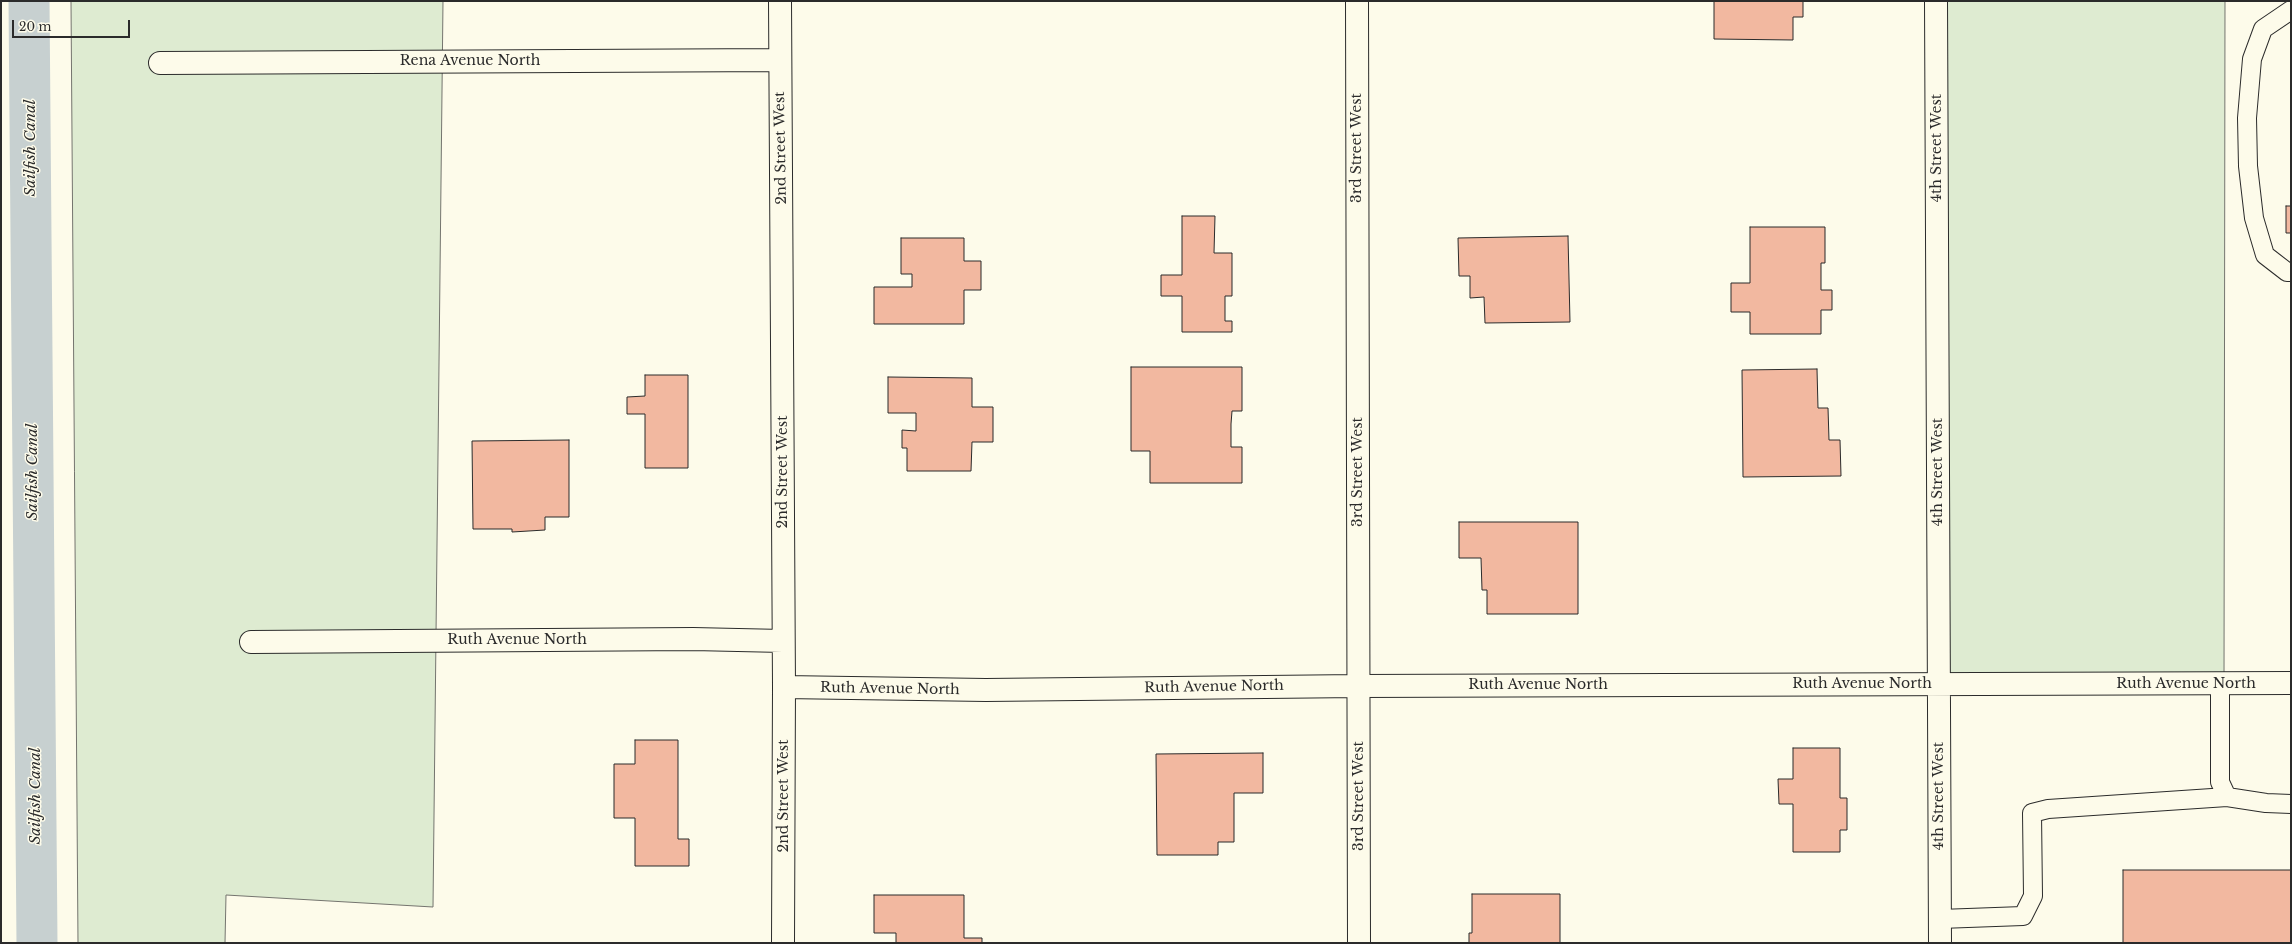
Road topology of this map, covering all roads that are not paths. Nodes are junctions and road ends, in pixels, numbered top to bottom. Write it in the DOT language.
graph roads {
  1 [pos="780,1"];
  2 [pos="1357,1"];
  3 [pos="1936,1"];
  4 [pos="2291,10"];
  5 [pos="780,60"];
  6 [pos="160,63"];
  7 [pos="2291,272"];
  8 [pos="783,640"];
  9 [pos="251,642"];
  10 [pos="1939,683"];
  11 [pos="2220,683"];
  12 [pos="2291,683"];
  13 [pos="1358,686"];
  14 [pos="784,687"];
  15 [pos="2227,797"];
  16 [pos="2291,804"];
  17 [pos="1940,919"];
  18 [pos="783,943"];
  19 [pos="1359,943"];
  20 [pos="1940,943"];
  1 -- 5 [label="street, 2nd Street West"];
  2 -- 13 [label="street, 3rd Street West"];
  3 -- 10 [label="street, 4th Street West"];
  4 -- 7 [label="lane"];
  5 -- 6 [label="street, Rena Avenue North"];
  5 -- 8 [label="street, 2nd Street West"];
  8 -- 9 [label="street, Ruth Avenue North"];
  8 -- 14 [label="street, 2nd Street West"];
  10 -- 11 [label="street, Ruth Avenue North"];
  10 -- 13 [label="street, Ruth Avenue North"];
  10 -- 17 [label="street, 4th Street West"];
  11 -- 12 [label="street, Ruth Avenue North"];
  11 -- 15 [label="lane"];
  13 -- 14 [label="street, Ruth Avenue North"];
  13 -- 19 [label="street, 3rd Street West"];
  14 -- 18 [label="street, 2nd Street West"];
  15 -- 16 [label="lane"];
  15 -- 17 [label="lane"];
  17 -- 20 [label="street, 4th Street West"];
}
